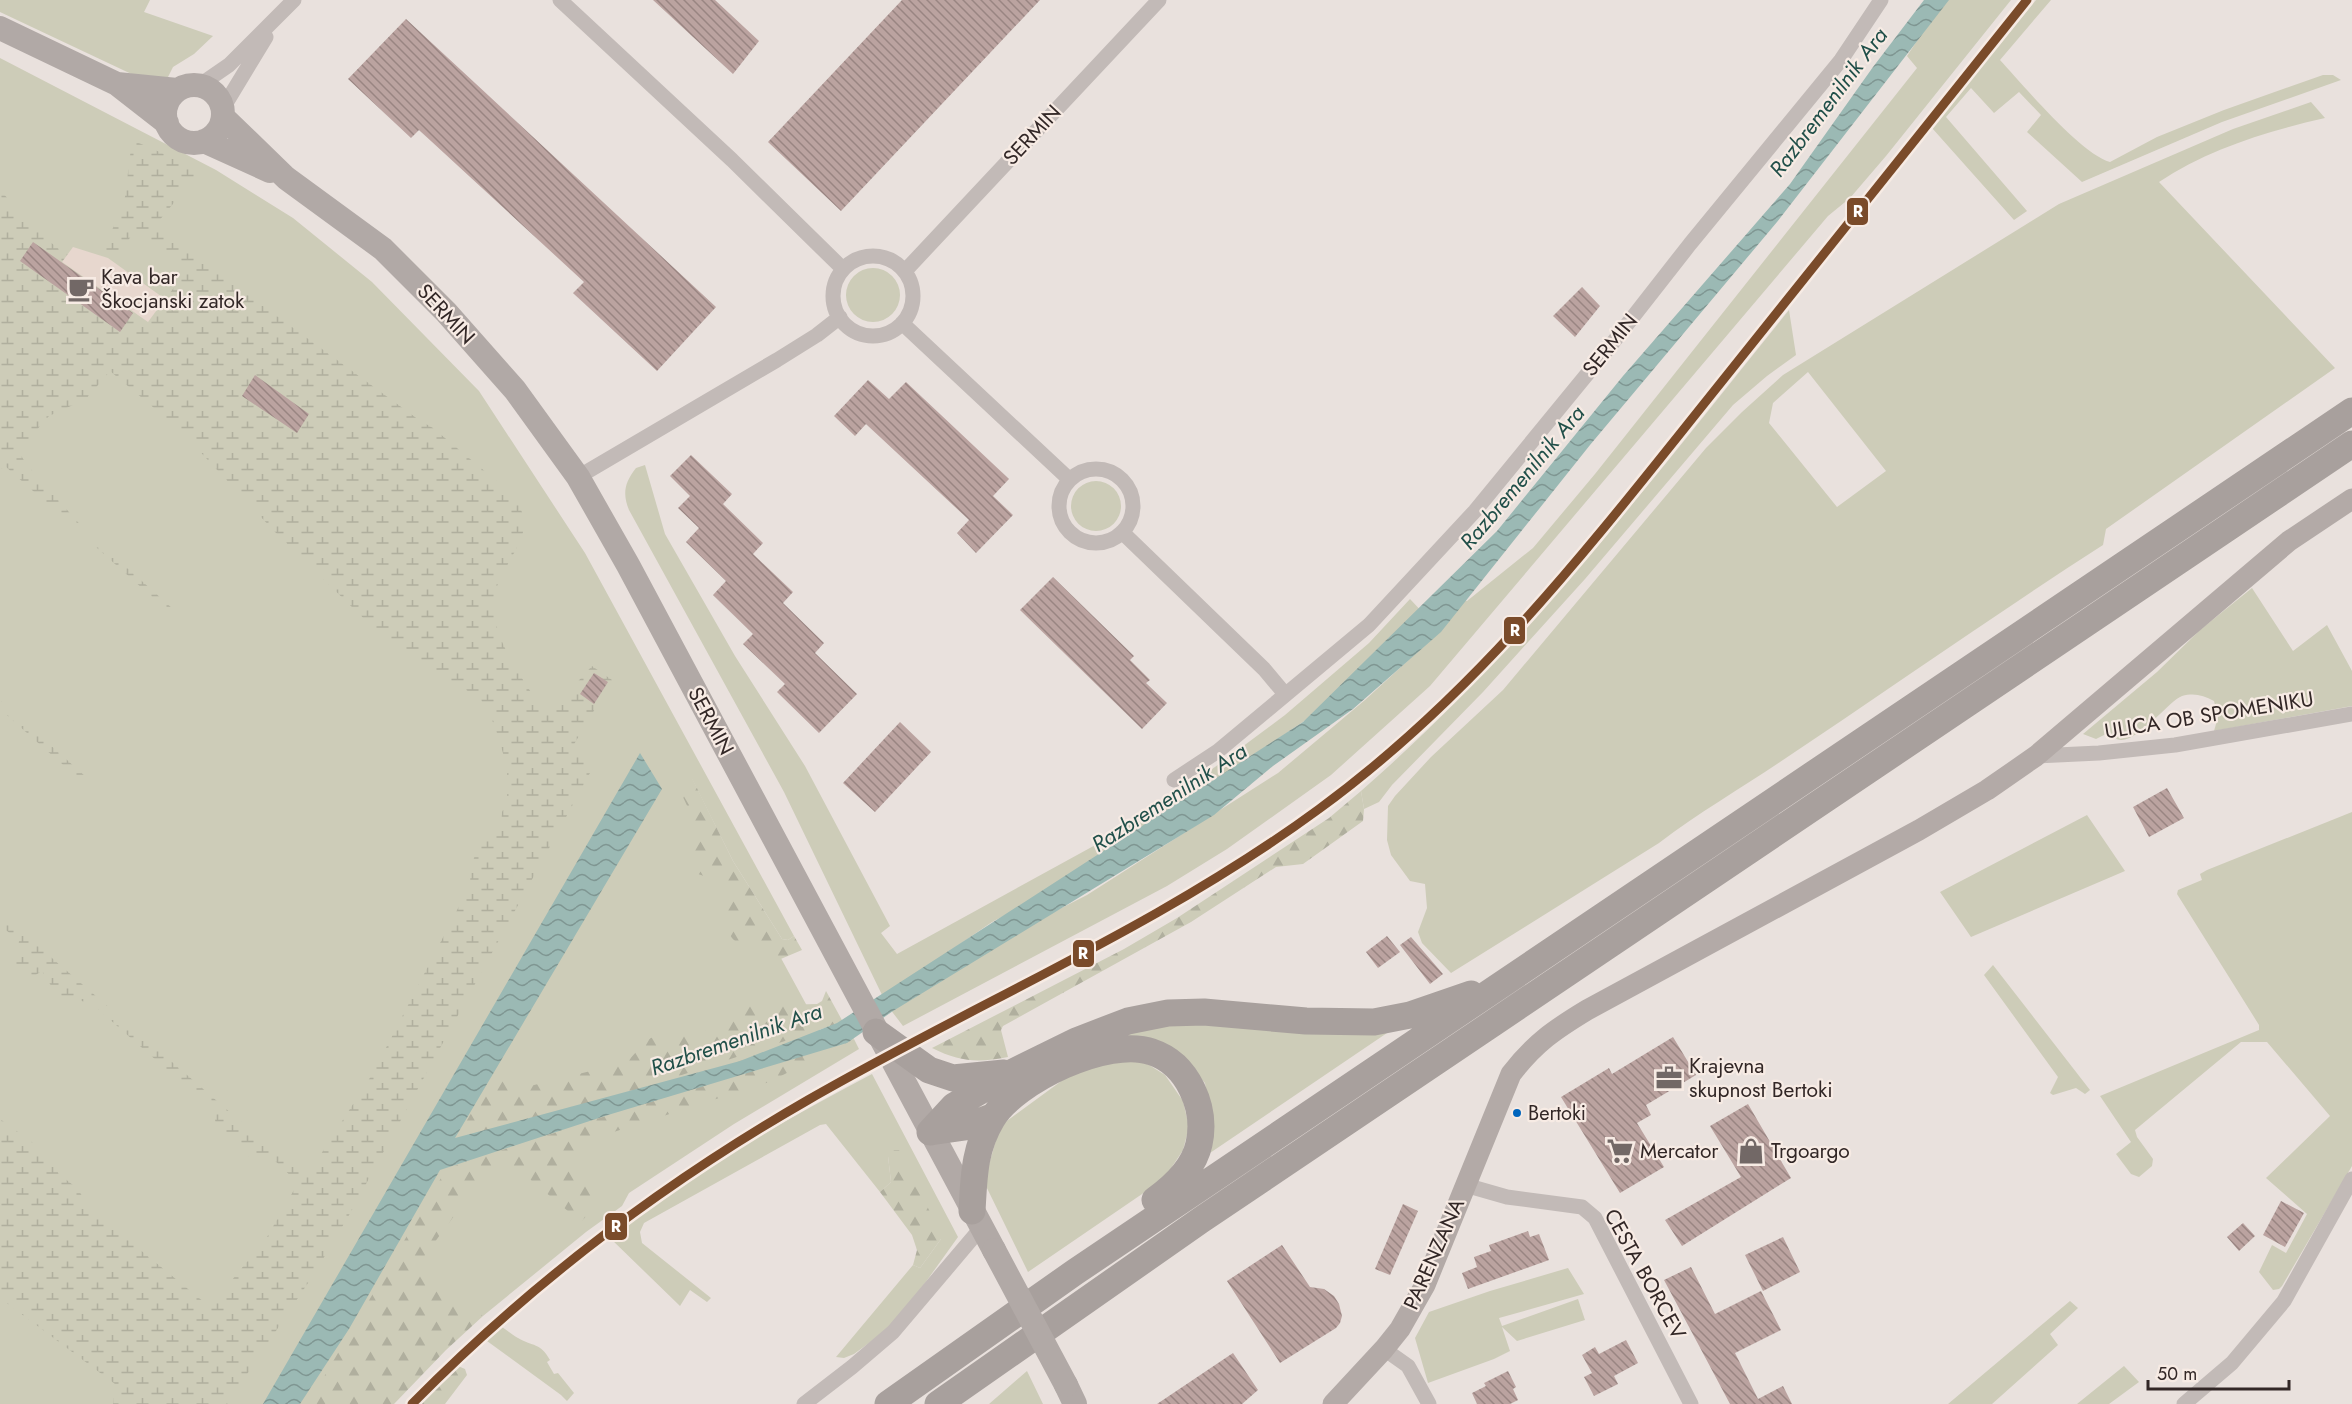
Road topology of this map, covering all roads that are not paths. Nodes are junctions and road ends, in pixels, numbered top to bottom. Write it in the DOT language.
graph roads {
  1 [pos="294,0"];
  2 [pos="560,0"];
  3 [pos="1159,0"];
  4 [pos="1881,0"];
  5 [pos="281,14"];
  6 [pos="0,28"];
  7 [pos="117,84"];
  8 [pos="200,85"];
  9 [pos="177,90"];
  10 [pos="223,112"];
  11 [pos="167,123"];
  12 [pos="204,141"];
  13 [pos="286,178"];
  14 [pos="843,269"];
  15 [pos="905,271"];
  16 [pos="840,318"];
  17 [pos="902,323"];
  18 [pos="2352,411"];
  19 [pos="2352,444"];
  20 [pos="578,477"];
  21 [pos="1070,480"];
  22 [pos="2352,499"];
  23 [pos="1122,532"];
  24 [pos="1285,694"];
  25 [pos="2352,714"];
  26 [pos="2036,756"];
  27 [pos="1174,780"];
  28 [pos="1509,980"];
  29 [pos="876,1032"];
  30 [pos="905,1065"];
  31 [pos="1011,1073"];
  32 [pos="994,1116"];
  33 [pos="930,1132"];
  34 [pos="2352,1179"];
  35 [pos="1465,1185"];
  36 [pos="977,1219"];
  37 [pos="1129,1270"];
  38 [pos="1075,1272"];
  39 [pos="1384,1350"];
  40 [pos="1071,1395"];
  41 [pos="804,1404"];
  42 [pos="888,1404"];
  43 [pos="938,1404"];
  44 [pos="972,1404"];
  45 [pos="1333,1404"];
  46 [pos="1429,1404"];
  47 [pos="1691,1404"];
  48 [pos="2184,1404"];
  1 -- 5 [label="street"];
  2 -- 14 [label="street"];
  3 -- 15 [label="street, SERMIN"];
  4 -- 24 [label="street, SERMIN"];
  5 -- 8 [label="street"];
  5 -- 10 [label="street"];
  6 -- 7 [label="main road"];
  7 -- 9 [label="main road"];
  7 -- 11 [label="main road"];
  8 -- 9 [label="main road"];
  8 -- 10 [label="main road"];
  9 -- 11 [label="main road"];
  10 -- 12 [label="main road"];
  10 -- 13 [label="main road, SERMIN"];
  11 -- 12 [label="main road"];
  12 -- 13 [label="main road, SERMIN"];
  13 -- 20 [label="main road, SERMIN"];
  14 -- 15 [label="street"];
  14 -- 16 [label="street"];
  15 -- 17 [label="street"];
  16 -- 17 [label="street"];
  16 -- 20 [label="street"];
  17 -- 21 [label="street"];
  18 -- 28 [label="highway"];
  19 -- 37 [label="highway"];
  20 -- 29 [label="main road, SERMIN"];
  21 -- 23 [label="street"];
  21 -- 23 [label="street"];
  22 -- 26 [label="street, PARENZANA"];
  23 -- 24 [label="street"];
  24 -- 27 [label="street, SERMIN"];
  25 -- 26 [label="street, ULICA OB SPOMENIKU"];
  26 -- 35 [label="street, PARENZANA"];
  28 -- 31 [label="highway"];
  28 -- 38 [label="highway"];
  29 -- 30 [label="highway"];
  30 -- 31 [label="highway"];
  30 -- 33 [label="main road"];
  31 -- 33 [label="highway"];
  32 -- 33 [label="highway"];
  32 -- 36 [label="highway"];
  32 -- 38 [label="highway"];
  33 -- 36 [label="main road"];
  34 -- 48 [label="street"];
  35 -- 39 [label="street, PARENZANA"];
  35 -- 47 [label="street, CESTA BORCEV"];
  36 -- 40 [label="main road, bridge"];
  36 -- 41 [label="street"];
  37 -- 43 [label="highway"];
  37 -- 44 [label="highway"];
  38 -- 42 [label="highway"];
  39 -- 45 [label="street, PARENZANA"];
  39 -- 46 [label="street"];
}
